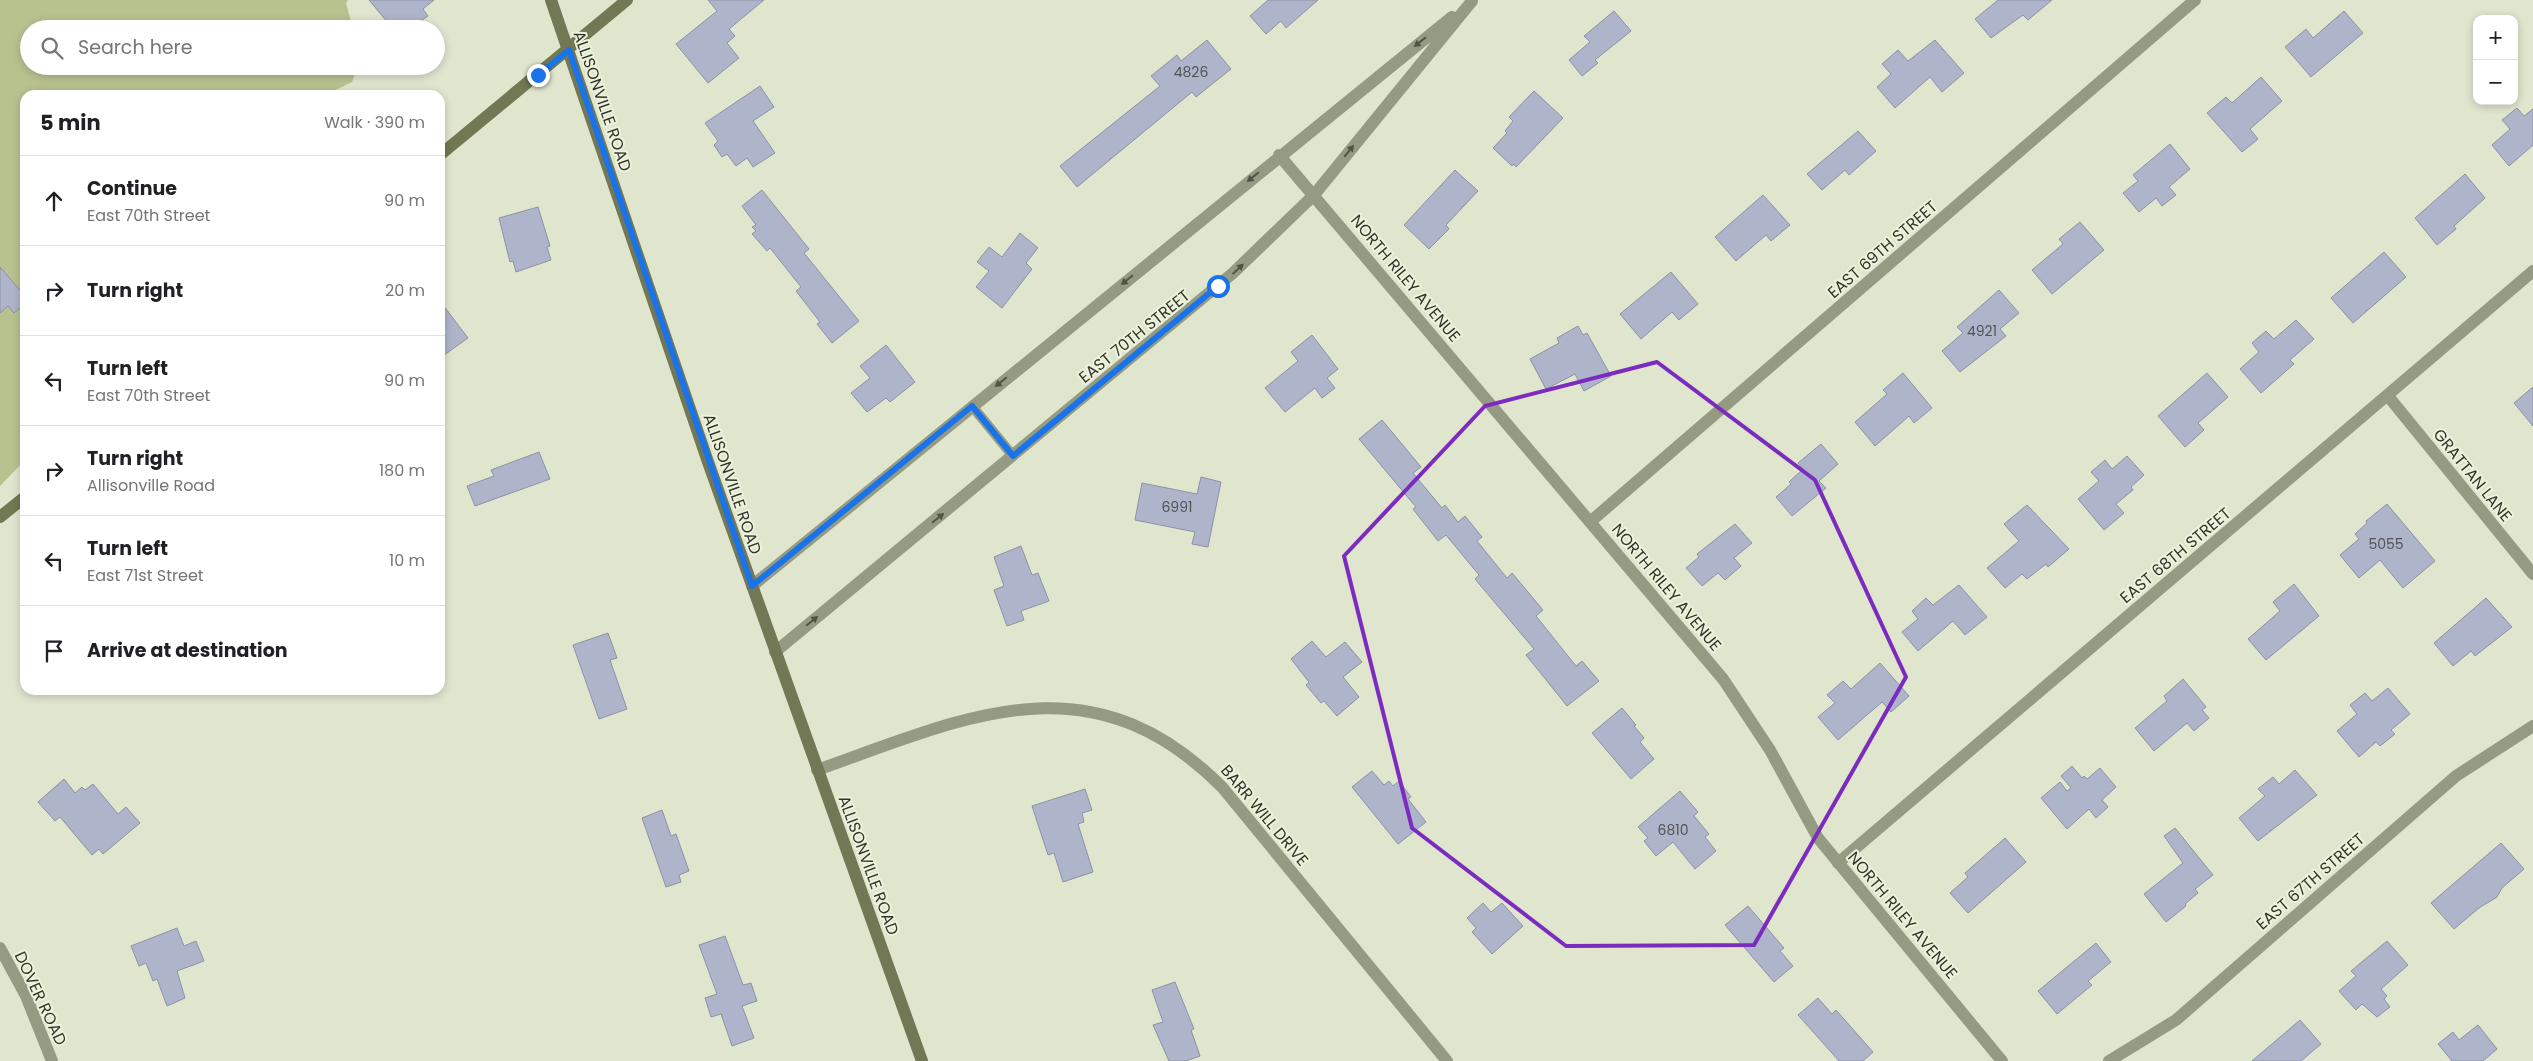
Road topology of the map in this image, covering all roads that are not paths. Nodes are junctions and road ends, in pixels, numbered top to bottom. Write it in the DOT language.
graph roads {
  1 [pos="551,0"];
  2 [pos="627,0"];
  3 [pos="1472,0"];
  4 [pos="2195,0"];
  5 [pos="569,50"];
  6 [pos="445,151"];
  7 [pos="1279,155"];
  8 [pos="1314,195"];
  9 [pos="2533,271"];
  10 [pos="2388,396"];
  11 [pos="972,406"];
  12 [pos="1013,456"];
  13 [pos="20,501"];
  14 [pos="0,517"];
  15 [pos="1590,522"];
  16 [pos="2533,574"];
  17 [pos="752,586"];
  18 [pos="775,652"];
  19 [pos="2533,726"];
  20 [pos="817,770"];
  21 [pos="1838,863"];
  22 [pos="0,948"];
  23 [pos="52,1061"];
  24 [pos="922,1061"];
  25 [pos="1447,1061"];
  26 [pos="2002,1061"];
  27 [pos="2109,1061"];
  1 -- 5 [label="main road, ALLISONVILLE ROAD"];
  2 -- 5 [label="main road"];
  3 -- 7 [label="street, EAST 70TH STREET, one-way"];
  8 -- 3 [label="street, EAST 70TH STREET, one-way"];
  4 -- 15 [label="street, EAST 69TH STREET"];
  5 -- 6 [label="main road"];
  5 -- 17 [label="main road, ALLISONVILLE ROAD"];
  7 -- 8 [label="street, NORTH RILEY AVENUE"];
  7 -- 11 [label="street, EAST 70TH STREET, one-way"];
  12 -- 8 [label="street, EAST 70TH STREET, one-way"];
  8 -- 15 [label="street, NORTH RILEY AVENUE"];
  9 -- 10 [label="street, EAST 68TH STREET"];
  10 -- 16 [label="street, GRATTAN LANE"];
  10 -- 21 [label="street, EAST 68TH STREET"];
  11 -- 12 [label="lane"];
  11 -- 17 [label="street, EAST 70TH STREET"];
  18 -- 12 [label="street, EAST 70TH STREET, one-way"];
  13 -- 14 [label="main road"];
  15 -- 21 [label="street, NORTH RILEY AVENUE"];
  17 -- 18 [label="main road, ALLISONVILLE ROAD"];
  18 -- 20 [label="main road, ALLISONVILLE ROAD"];
  19 -- 27 [label="street, EAST 67TH STREET"];
  20 -- 24 [label="main road, ALLISONVILLE ROAD"];
  20 -- 25 [label="street, BARR WILL DRIVE"];
  21 -- 26 [label="street, NORTH RILEY AVENUE"];
  22 -- 23 [label="street, DOVER ROAD"];
}
